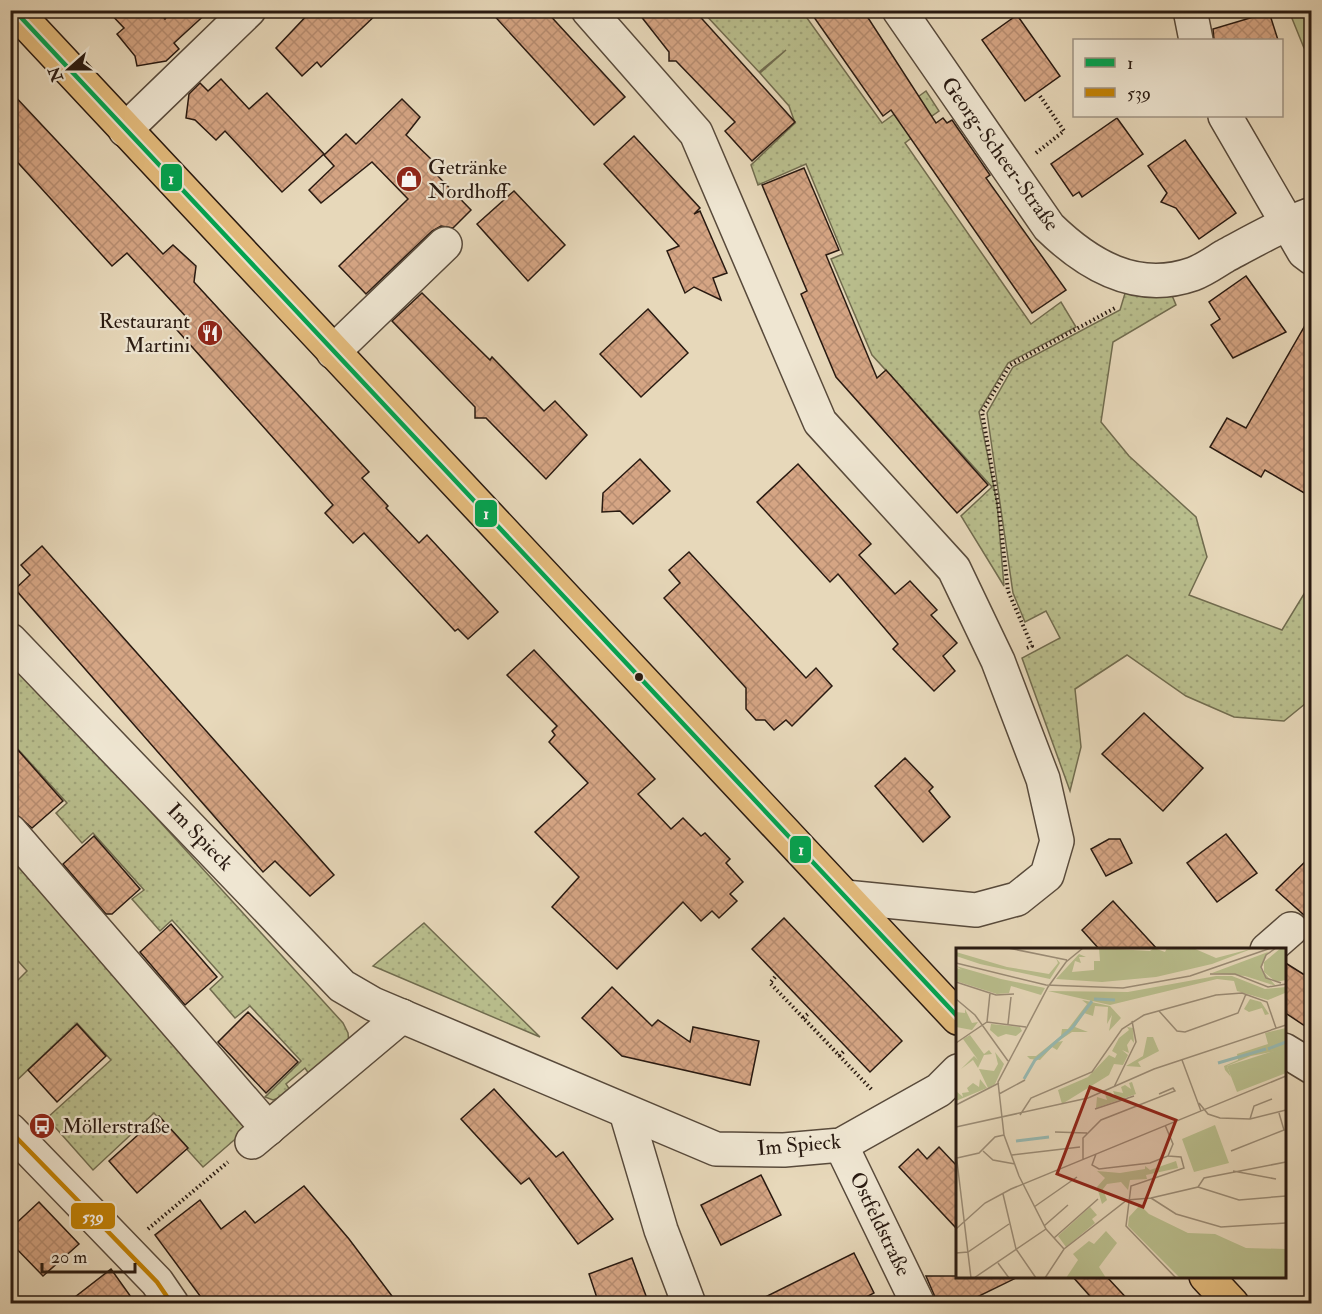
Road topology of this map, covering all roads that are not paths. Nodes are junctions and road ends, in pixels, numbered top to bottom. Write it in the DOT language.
graph roads {
  1 [pos="14,10"];
  2 [pos="249,10"];
  3 [pos="588,10"];
  4 [pos="899,10"];
  5 [pos="1190,10"];
  6 [pos="1196,39"];
  7 [pos="1225,117"];
  8 [pos="125,130"];
  9 [pos="1300,218"];
  10 [pos="445,244"];
  11 [pos="1311,258"];
  12 [pos="333,352"];
  13 [pos="10,640"];
  14 [pos="10,831"];
  15 [pos="845,897"];
  16 [pos="402,1016"];
  17 [pos="956,1017"];
  18 [pos="1286,1051"];
  19 [pos="1311,1067"];
  20 [pos="956,1072"];
  21 [pos="626,1112"];
  22 [pos="10,1130"];
  23 [pos="841,1145"];
  24 [pos="1208,1278"];
  25 [pos="172,1304"];
  26 [pos="689,1304"];
  27 [pos="918,1304"];
  28 [pos="1232,1304"];
  1 -- 8 [label="main road"];
  2 -- 8 [label="street"];
  3 -- 15 [label="street"];
  4 -- 9 [label="street, Georg-Scheer-Straße"];
  5 -- 6 [label="street"];
  7 -- 9 [label="street"];
  8 -- 12 [label="main road"];
  9 -- 11 [label="street"];
  10 -- 12 [label="street"];
  12 -- 15 [label="main road"];
  13 -- 16 [label="street, Im Spieck"];
  14 -- 16 [label="street"];
  15 -- 17 [label="main road"];
  16 -- 21 [label="street, Im Spieck"];
  18 -- 19 [label="street"];
  20 -- 23 [label="street, Im Spieck"];
  21 -- 23 [label="street, Im Spieck"];
  21 -- 26 [label="street"];
  22 -- 25 [label="street"];
  23 -- 27 [label="street, Ostfeldstraße"];
  24 -- 28 [label="main road"];
}
